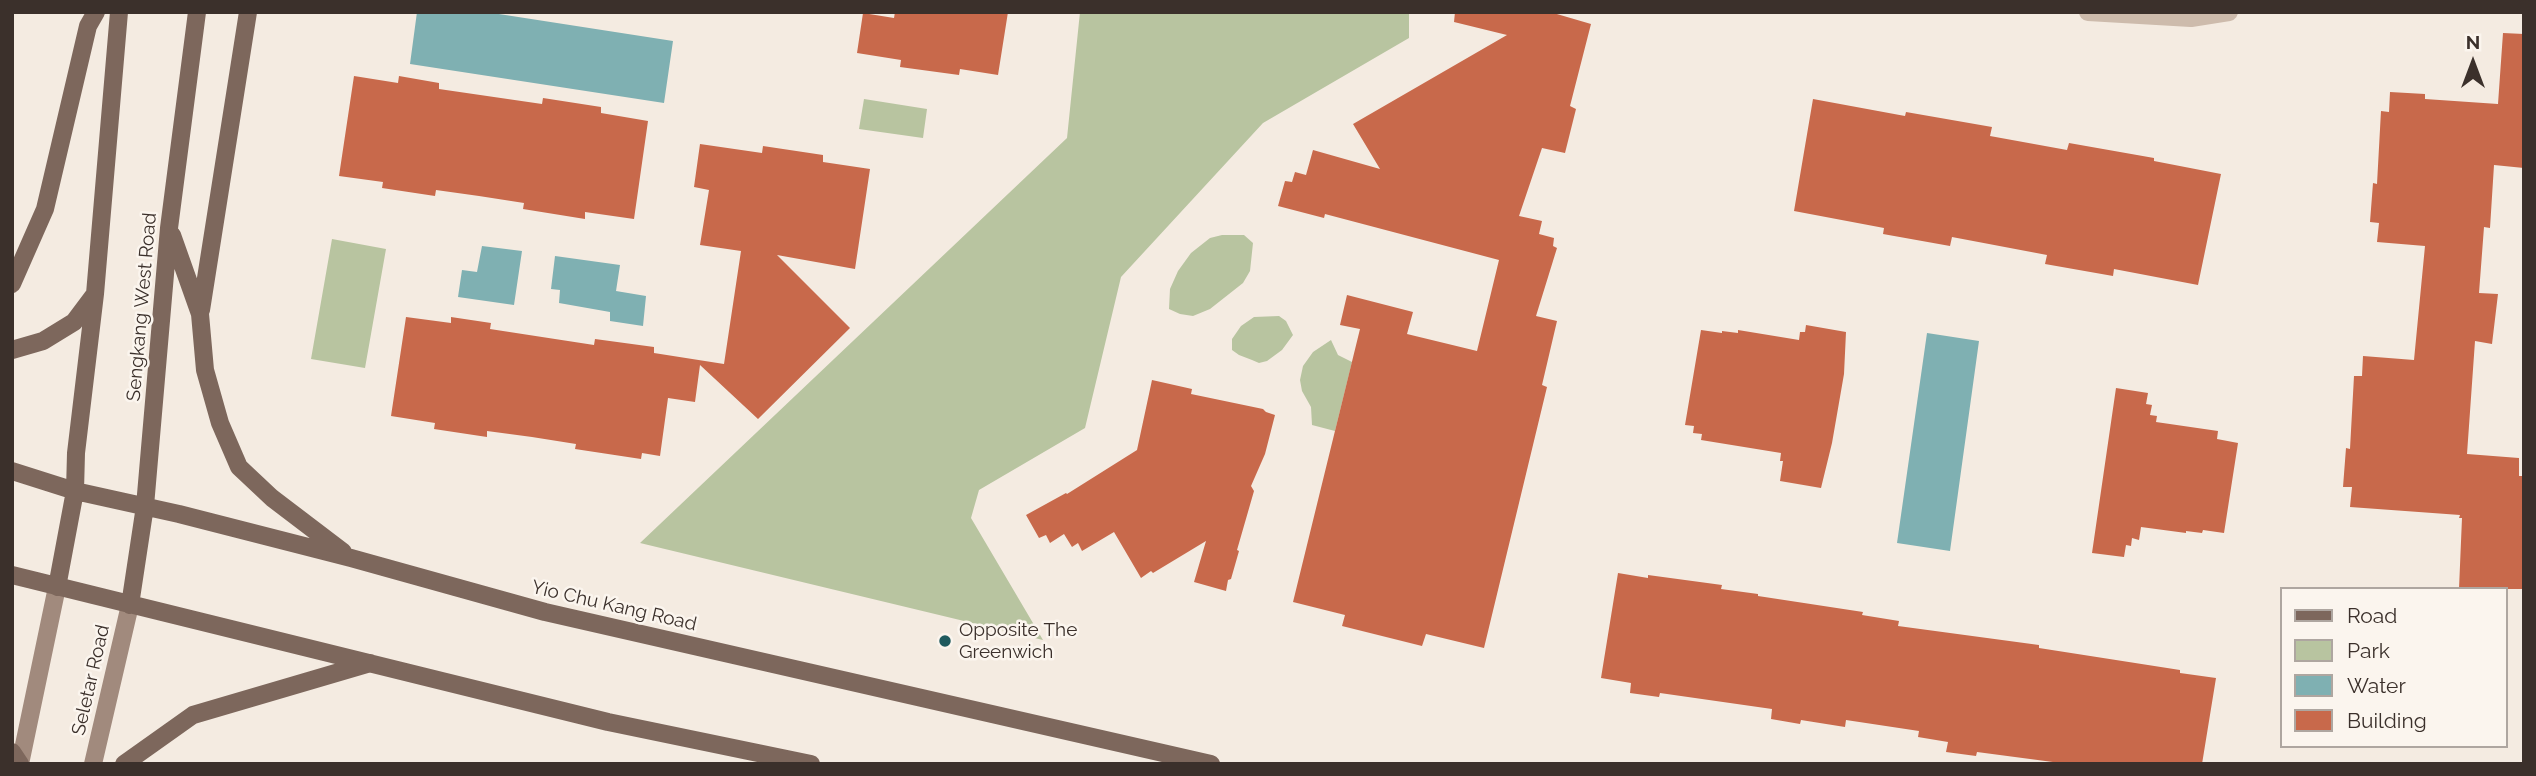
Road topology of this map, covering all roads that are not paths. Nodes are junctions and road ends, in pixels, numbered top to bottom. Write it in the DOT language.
graph roads {
  1 [pos="96,12"];
  2 [pos="119,12"];
  3 [pos="197,12"];
  4 [pos="248,12"];
  5 [pos="2088,12"];
  6 [pos="2229,12"];
  7 [pos="169,228"];
  8 [pos="12,284"];
  9 [pos="95,294"];
  10 [pos="200,314"];
  11 [pos="12,350"];
  12 [pos="12,471"];
  13 [pos="75,491"];
  14 [pos="145,506"];
  15 [pos="351,558"];
  16 [pos="12,575"];
  17 [pos="57,587"];
  18 [pos="130,605"];
  19 [pos="373,662"];
  20 [pos="12,752"];
  21 [pos="20,764"];
  22 [pos="93,764"];
  23 [pos="124,764"];
  24 [pos="811,764"];
  25 [pos="1211,764"];
  1 -- 8 [label="main road"];
  2 -- 9 [label="main road"];
  3 -- 7 [label="main road, Sengkang West Road"];
  4 -- 10 [label="main road"];
  5 -- 6 [label="street"];
  7 -- 10 [label="main road"];
  7 -- 14 [label="main road, Sengkang West Road"];
  9 -- 11 [label="main road"];
  9 -- 13 [label="main road"];
  10 -- 15 [label="main road"];
  12 -- 13 [label="main road, Yio Chu Kang Road"];
  13 -- 14 [label="main road, Yio Chu Kang Road"];
  13 -- 17 [label="main road"];
  14 -- 15 [label="main road, Yio Chu Kang Road"];
  14 -- 18 [label="main road, Sengkang West Road"];
  15 -- 25 [label="main road, Yio Chu Kang Road"];
  16 -- 17 [label="main road"];
  17 -- 18 [label="main road"];
  17 -- 21 [label="street"];
  18 -- 19 [label="main road"];
  18 -- 22 [label="street, Seletar Road"];
  19 -- 23 [label="main road"];
  19 -- 24 [label="main road"];
  20 -- 21 [label="main road"];
}
